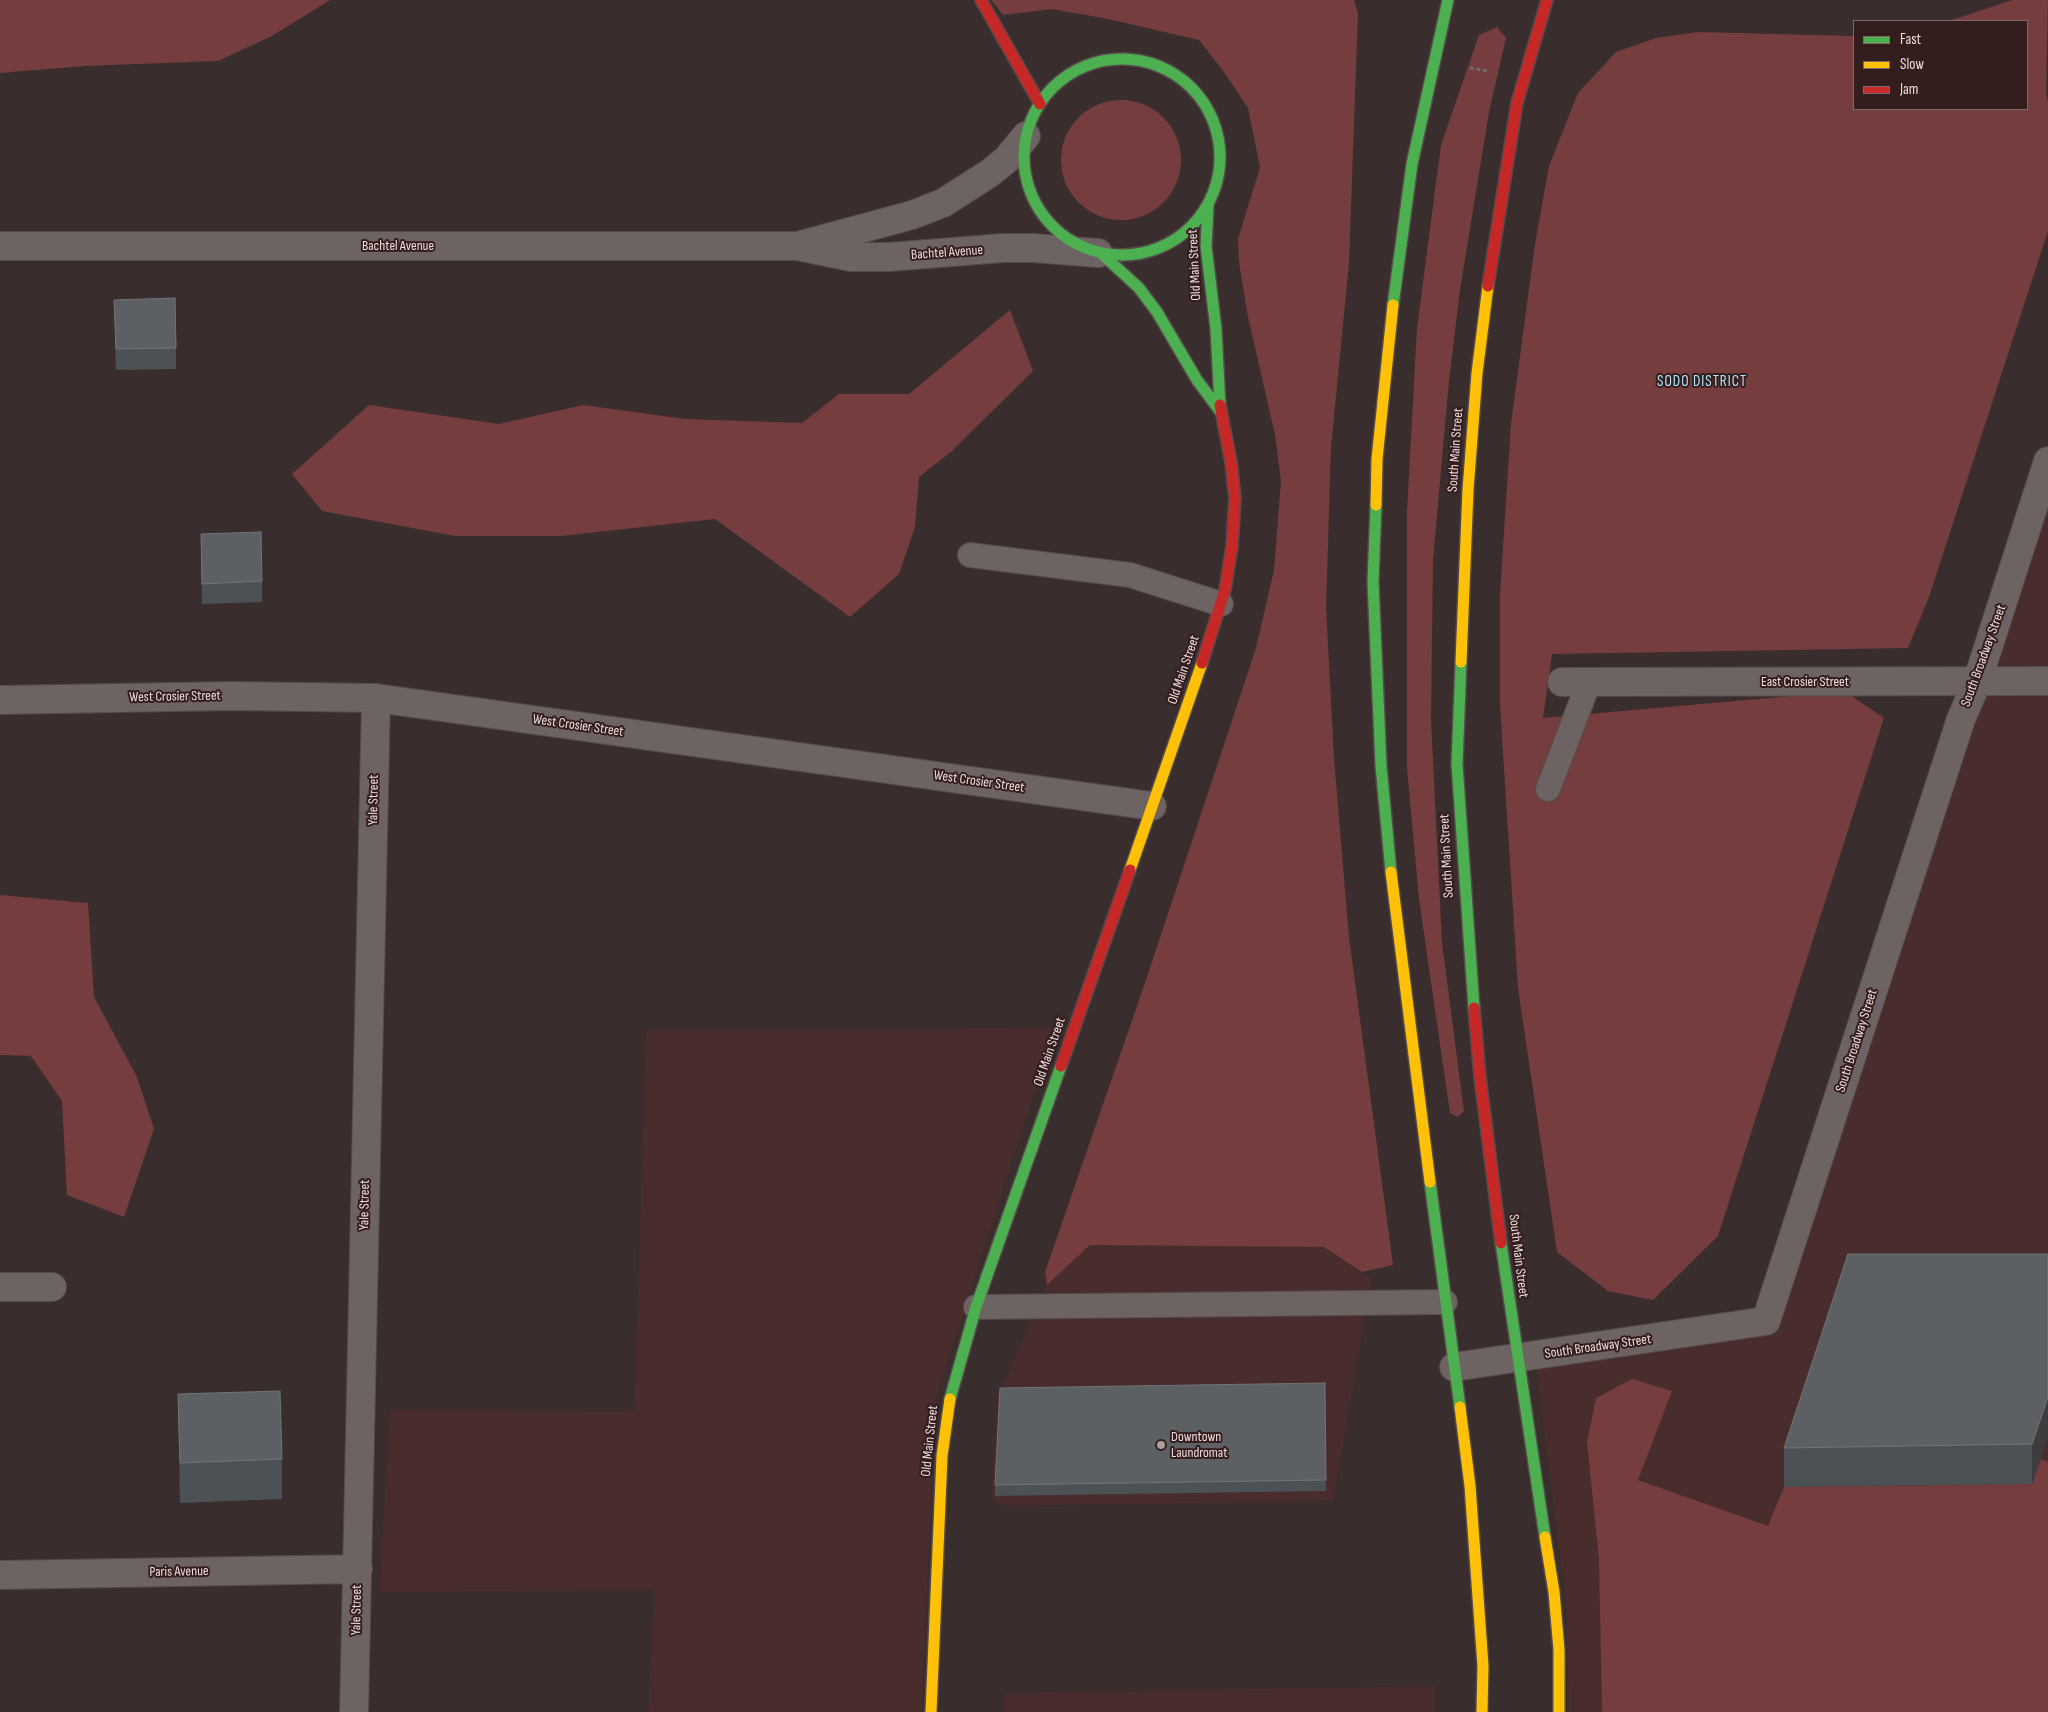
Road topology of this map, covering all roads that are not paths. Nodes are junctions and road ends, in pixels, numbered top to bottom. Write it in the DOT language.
graph roads {
  1 [pos="981,0"];
  2 [pos="1448,0"];
  3 [pos="1547,0"];
  4 [pos="1040,104"];
  5 [pos="1026,136"];
  6 [pos="1208,206"];
  7 [pos="0,246"];
  8 [pos="797,246"];
  9 [pos="1100,254"];
  10 [pos="1220,411"];
  11 [pos="2048,461"];
  12 [pos="970,555"];
  13 [pos="1221,604"];
  14 [pos="1562,682"];
  15 [pos="1589,682"];
  16 [pos="1977,682"];
  17 [pos="2048,682"];
  18 [pos="376,698"];
  19 [pos="0,700"];
  20 [pos="1548,789"];
  21 [pos="1152,806"];
  22 [pos="52,1287"];
  23 [pos="0,1288"];
  24 [pos="1446,1302"];
  25 [pos="976,1307"];
  26 [pos="1518,1358"];
  27 [pos="1454,1367"];
  28 [pos="358,1569"];
  29 [pos="0,1575"];
  30 [pos="354,1712"];
  31 [pos="931,1712"];
  32 [pos="1482,1712"];
  33 [pos="1559,1712"];
  1 -- 4 [label="main road"];
  2 -- 24 [label="main road"];
  3 -- 26 [label="main road, South Main Street"];
  4 -- 5 [label="main road"];
  4 -- 6 [label="main road"];
  5 -- 8 [label="street, Bachtel Avenue"];
  5 -- 9 [label="main road"];
  6 -- 9 [label="main road"];
  6 -- 10 [label="main road, Old Main Street"];
  7 -- 8 [label="street, Bachtel Avenue"];
  8 -- 9 [label="street, Bachtel Avenue"];
  9 -- 10 [label="main road, Old Main Street"];
  10 -- 13 [label="main road, Old Main Street"];
  11 -- 16 [label="street, South Broadway Street"];
  12 -- 13 [label="lane"];
  13 -- 21 [label="main road, Old Main Street"];
  14 -- 15 [label="street, East Crosier Street"];
  15 -- 16 [label="street, East Crosier Street"];
  15 -- 20 [label="lane"];
  16 -- 17 [label="street, East Crosier Street"];
  16 -- 26 [label="street, South Broadway Street"];
  18 -- 19 [label="street, West Crosier Street"];
  18 -- 21 [label="street, West Crosier Street"];
  18 -- 28 [label="street, Yale Street"];
  21 -- 25 [label="main road, Old Main Street"];
  22 -- 23 [label="street"];
  24 -- 25 [label="lane"];
  24 -- 27 [label="main road"];
  25 -- 31 [label="main road, Old Main Street"];
  26 -- 27 [label="street, South Broadway Street"];
  26 -- 33 [label="main road, South Main Street"];
  27 -- 32 [label="main road"];
  28 -- 29 [label="street, Paris Avenue"];
  28 -- 30 [label="street, Yale Street"];
}
